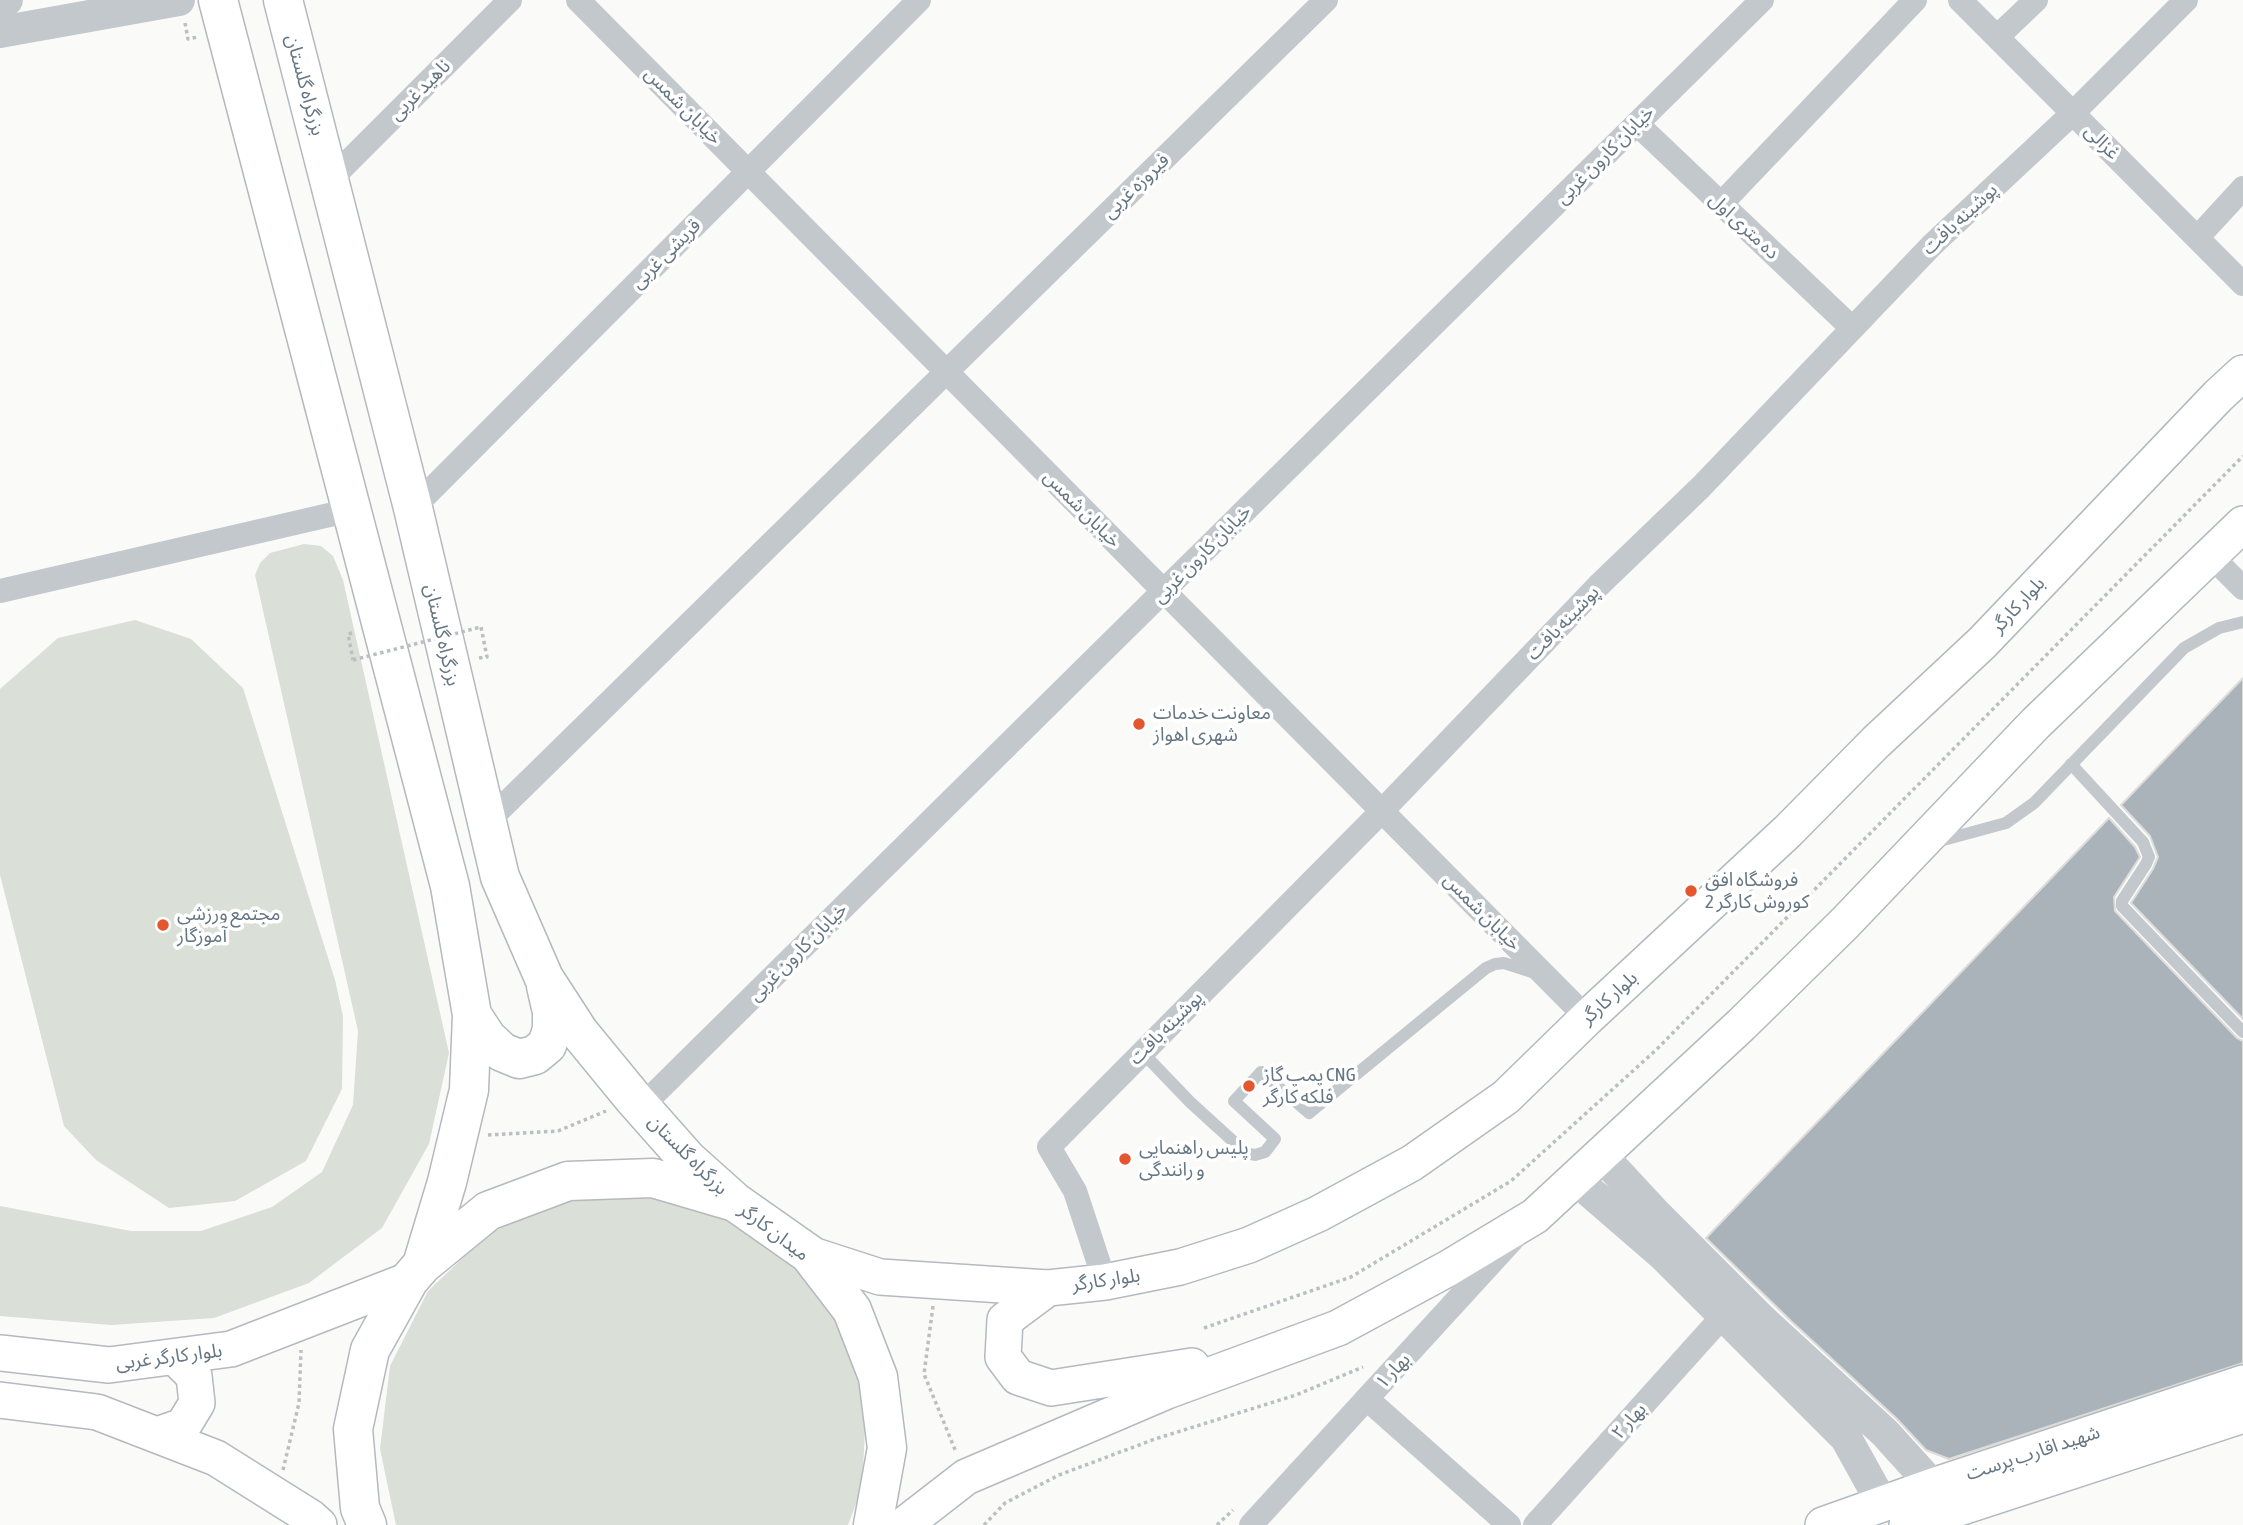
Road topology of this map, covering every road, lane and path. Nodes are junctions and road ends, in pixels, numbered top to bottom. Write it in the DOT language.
graph roads {
  1 [pos="7,0"];
  2 [pos="179,0"];
  3 [pos="218,0"];
  4 [pos="283,0"];
  5 [pos="510,0"];
  6 [pos="578,0"];
  7 [pos="919,0"];
  8 [pos="1326,0"];
  9 [pos="1762,0"];
  10 [pos="1916,0"];
  11 [pos="1960,0"];
  12 [pos="2036,0"];
  13 [pos="2186,0"];
  14 [pos="0,1"];
  15 [pos="0,32"];
  16 [pos="1997,37"];
  17 [pos="2073,113"];
  18 [pos="1637,124"];
  19 [pos="748,171"];
  20 [pos="330,180"];
  21 [pos="2243,188"];
  22 [pos="1721,204"];
  23 [pos="2197,238"];
  24 [pos="2243,284"];
  25 [pos="1852,328"];
  26 [pos="947,372"];
  27 [pos="2243,373"];
  28 [pos="2243,456"];
  29 [pos="413,508"];
  30 [pos="351,510"];
  31 [pos="2243,524"];
  32 [pos="2210,555"];
  33 [pos="2243,588"];
  34 [pos="0,591"];
  35 [pos="1164,591"];
  36 [pos="2243,622"];
  37 [pos="348,634"];
  38 [pos="487,657"];
  39 [pos="2071,764"];
  40 [pos="1382,811"];
  41 [pos="486,823"];
  42 [pos="1919,847"];
  43 [pos="544,978"];
  44 [pos="1547,978"];
  45 [pos="472,1015"];
  46 [pos="1587,1018"];
  47 [pos="2243,1032"];
  48 [pos="1142,1052"];
  49 [pos="637,1103"];
  50 [pos="458,1137"];
  51 [pos="1601,1155"];
  52 [pos="1575,1179"];
  53 [pos="735,1202"];
  54 [pos="1535,1216"];
  55 [pos="809,1254"];
  56 [pos="415,1273"];
  57 [pos="936,1280"];
  58 [pos="1105,1282"];
  59 [pos="1048,1287"];
  60 [pos="1723,1316"];
  61 [pos="303,1321"];
  62 [pos="1204,1328"];
  63 [pos="0,1353"];
  64 [pos="1264,1354"];
  65 [pos="175,1357"];
  66 [pos="1365,1367"];
  67 [pos="2243,1383"];
  68 [pos="1367,1399"];
  69 [pos="0,1400"];
  70 [pos="2243,1415"];
  71 [pos="158,1435"];
  72 [pos="966,1477"];
  73 [pos="1933,1486"];
  74 [pos="276,1496"];
  75 [pos="1894,1514"];
  76 [pos="1244,1516"];
  77 [pos="319,1525"];
  78 [pos="367,1525"];
  79 [pos="873,1525"];
  80 [pos="904,1525"];
  81 [pos="984,1525"];
  82 [pos="1217,1525"];
  83 [pos="1509,1525"];
  84 [pos="1535,1525"];
  85 [pos="1823,1525"];
  1 -- 14 [label="street"];
  2 -- 15 [label="street"];
  3 -- 30 [label="highway"];
  4 -- 20 [label="highway, بزرگراه گلستان"];
  5 -- 20 [label="street, ناهید غربی"];
  6 -- 19 [label="street, خیابان شمس"];
  7 -- 19 [label="street, قریشی غربی"];
  8 -- 26 [label="street, فیروزه غربی"];
  9 -- 18 [label="street, خیابان کارون غربی"];
  10 -- 22 [label="street"];
  11 -- 16 [label="street, غزالی"];
  12 -- 16 [label="street"];
  13 -- 17 [label="street, پوشینه بافت"];
  16 -- 17 [label="street, غزالی"];
  17 -- 23 [label="street, غزالی"];
  17 -- 25 [label="street, پوشینه بافت"];
  18 -- 22 [label="street, ده متری اول"];
  18 -- 35 [label="street, خیابان کارون غربی"];
  19 -- 26 [label="street, خیابان شمس"];
  19 -- 29 [label="street, قریشی غربی"];
  20 -- 29 [label="highway, بزرگراه گلستان"];
  21 -- 23 [label="street"];
  22 -- 25 [label="street, ده متری اول"];
  23 -- 24 [label="street, غزالی"];
  25 -- 40 [label="street, پوشینه بافت"];
  26 -- 35 [label="street, خیابان شمس"];
  26 -- 41 [label="street, فیروزه غربی"];
  27 -- 46 [label="main road, بلوار کارگر"];
  28 -- 62 [label="path"];
  29 -- 41 [label="highway, بزرگراه گلستان"];
  30 -- 34 [label="street"];
  30 -- 45 [label="highway"];
  31 -- 32 [label="main road"];
  32 -- 33 [label="street"];
  32 -- 42 [label="main road"];
  35 -- 40 [label="street, خیابان شمس"];
  35 -- 49 [label="street, خیابان کارون غربی"];
  36 -- 39 [label="lane"];
  37 -- 38 [label="path, bridge"];
  39 -- 42 [label="lane"];
  39 -- 47 [label="lane"];
  40 -- 44 [label="street, خیابان شمس"];
  40 -- 48 [label="street, پوشینه بافت"];
  41 -- 43 [label="highway, بزرگراه گلستان"];
  42 -- 51 [label="main road"];
  43 -- 45 [label="highway"];
  43 -- 49 [label="highway, بزرگراه گلستان"];
  44 -- 46 [label="street, خیابان شمس"];
  44 -- 48 [label="lane"];
  45 -- 50 [label="highway"];
  46 -- 58 [label="main road, بلوار کارگر"];
  48 -- 58 [label="street, پوشینه بافت"];
  49 -- 50 [label="path"];
  49 -- 53 [label="highway, بزرگراه گلستان"];
  50 -- 56 [label="highway"];
  51 -- 52 [label="main road"];
  51 -- 73 [label="street"];
  52 -- 54 [label="main road"];
  52 -- 60 [label="street"];
  53 -- 55 [label="highway, میدان کارگر"];
  53 -- 56 [label="highway, میدان کارگر"];
  54 -- 64 [label="main road"];
  54 -- 68 [label="street, بهار ۱"];
  55 -- 57 [label="main road, بلوار کارگر"];
  55 -- 79 [label="highway, میدان کارگر"];
  56 -- 61 [label="main road, بلوار کارگر غربی"];
  56 -- 78 [label="highway, میدان کارگر"];
  57 -- 59 [label="main road, بلوار کارگر"];
  57 -- 72 [label="path"];
  58 -- 59 [label="main road, بلوار کارگر"];
  59 -- 64 [label="main road"];
  60 -- 75 [label="street"];
  60 -- 84 [label="street, بهار ۲"];
  61 -- 65 [label="main road, بلوار کارگر غربی"];
  61 -- 74 [label="path"];
  63 -- 65 [label="main road, بلوار کارگر غربی"];
  64 -- 72 [label="main road"];
  65 -- 71 [label="main road"];
  66 -- 81 [label="path"];
  67 -- 73 [label="main road, شهید اقارب پرست"];
  68 -- 76 [label="street, بهار ۱"];
  68 -- 83 [label="street"];
  69 -- 71 [label="main road"];
  70 -- 75 [label="main road, شهید اقارب پرست"];
  71 -- 74 [label="main road"];
  72 -- 80 [label="main road"];
  73 -- 75 [label="main road, شهید اقارب پرست"];
  74 -- 77 [label="main road"];
  75 -- 85 [label="main road, شهید اقارب پرست"];
  76 -- 82 [label="path"];
}
